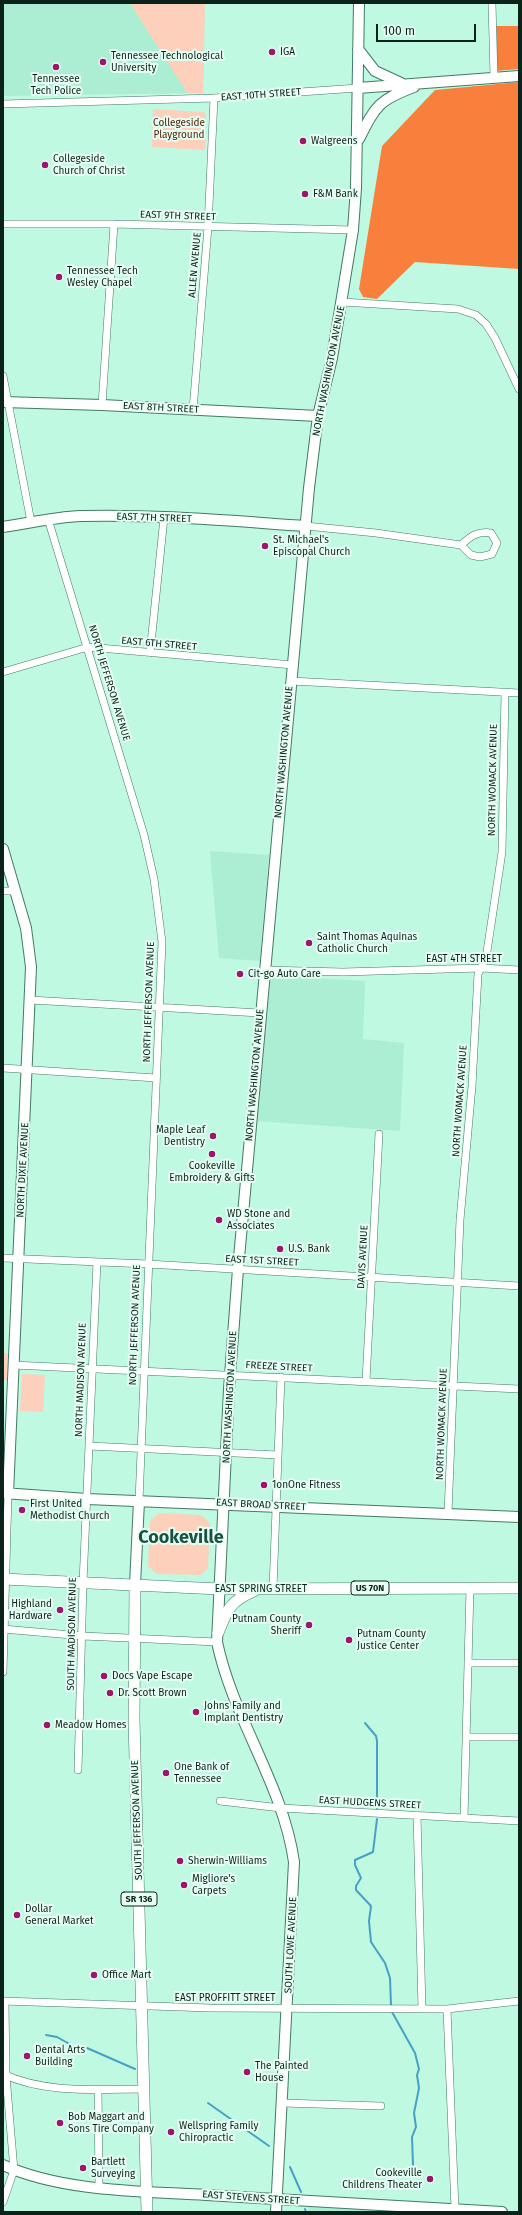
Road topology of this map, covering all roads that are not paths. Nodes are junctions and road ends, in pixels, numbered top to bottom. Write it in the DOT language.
graph roads {
  1 [pos="359,3"];
  2 [pos="492,3"];
  3 [pos="358,49"];
  4 [pos="519,76"];
  5 [pos="494,77"];
  6 [pos="426,82"];
  7 [pos="403,84"];
  8 [pos="358,88"];
  9 [pos="214,98"];
  10 [pos="3,104"];
  11 [pos="357,142"];
  12 [pos="3,224"];
  13 [pos="114,224"];
  14 [pos="208,227"];
  15 [pos="353,230"];
  16 [pos="342,302"];
  17 [pos="3,376"];
  18 [pos="519,389"];
  19 [pos="5,402"];
  20 [pos="102,405"];
  21 [pos="193,410"];
  22 [pos="318,416"];
  23 [pos="164,518"];
  24 [pos="48,519"];
  25 [pos="31,522"];
  26 [pos="306,526"];
  27 [pos="3,527"];
  28 [pos="461,545"];
  29 [pos="88,648"];
  30 [pos="150,653"];
  31 [pos="293,665"];
  32 [pos="3,672"];
  33 [pos="291,681"];
  34 [pos="505,692"];
  35 [pos="519,693"];
  36 [pos="3,849"];
  37 [pos="3,891"];
  38 [pos="16,891"];
  39 [pos="481,968"];
  40 [pos="264,970"];
  41 [pos="519,970"];
  42 [pos="30,1000"];
  43 [pos="160,1006"];
  44 [pos="260,1013"];
  45 [pos="3,1068"];
  46 [pos="28,1068"];
  47 [pos="156,1078"];
  48 [pos="379,1134"];
  49 [pos="3,1258"];
  50 [pos="19,1259"];
  51 [pos="97,1262"];
  52 [pos="148,1264"];
  53 [pos="238,1269"];
  54 [pos="372,1277"];
  55 [pos="457,1282"];
  56 [pos="519,1286"];
  57 [pos="13,1365"];
  58 [pos="91,1368"];
  59 [pos="143,1370"];
  60 [pos="230,1375"];
  61 [pos="281,1377"];
  62 [pos="366,1381"];
  63 [pos="453,1387"];
  64 [pos="519,1389"];
  65 [pos="89,1446"];
  66 [pos="140,1449"];
  67 [pos="227,1453"];
  68 [pos="278,1455"];
  69 [pos="6,1494"];
  70 [pos="87,1499"];
  71 [pos="139,1501"];
  72 [pos="224,1503"];
  73 [pos="275,1506"];
  74 [pos="448,1513"];
  75 [pos="519,1516"];
  76 [pos="4,1579"];
  77 [pos="83,1583"];
  78 [pos="135,1585"];
  79 [pos="470,1588"];
  80 [pos="519,1588"];
  81 [pos="220,1589"];
  82 [pos="258,1589"];
  83 [pos="273,1589"];
  84 [pos="3,1629"];
  85 [pos="83,1636"];
  86 [pos="134,1638"];
  87 [pos="218,1638"];
  88 [pos="468,1663"];
  89 [pos="519,1663"];
  90 [pos="3,1672"];
  91 [pos="467,1737"];
  92 [pos="519,1737"];
  93 [pos="78,1770"];
  94 [pos="220,1801"];
  95 [pos="281,1808"];
  96 [pos="417,1815"];
  97 [pos="464,1818"];
  98 [pos="519,1821"];
  99 [pos="519,2001"];
  100 [pos="4,2002"];
  101 [pos="141,2007"];
  102 [pos="288,2008"];
  103 [pos="422,2009"];
  104 [pos="447,2009"];
  105 [pos="5,2075"];
  106 [pos="98,2089"];
  107 [pos="143,2089"];
  108 [pos="283,2103"];
  109 [pos="381,2106"];
  110 [pos="3,2165"];
  111 [pos="14,2170"];
  112 [pos="99,2187"];
  113 [pos="147,2191"];
  114 [pos="277,2200"];
  115 [pos="3,2202"];
  116 [pos="455,2210"];
  117 [pos="147,2212"];
  118 [pos="276,2212"];
  119 [pos="502,2212"];
  1 -- 3 [label="street, NORTH WASHINGTON AVENUE"];
  2 -- 5 [label="street"];
  3 -- 7 [label="street"];
  3 -- 8 [label="street, NORTH WASHINGTON AVENUE"];
  4 -- 5 [label="street, EAST 10TH STREET"];
  5 -- 6 [label="street, EAST 10TH STREET"];
  6 -- 7 [label="street, EAST 10TH STREET"];
  6 -- 11 [label="street"];
  7 -- 8 [label="street, EAST 10TH STREET"];
  8 -- 9 [label="street, EAST 10TH STREET"];
  8 -- 11 [label="street, NORTH WASHINGTON AVENUE"];
  9 -- 10 [label="street, EAST 10TH STREET"];
  9 -- 14 [label="street, ALLEN AVENUE"];
  11 -- 15 [label="street, NORTH WASHINGTON AVENUE"];
  12 -- 13 [label="street, EAST 9TH STREET"];
  13 -- 14 [label="street, EAST 9TH STREET"];
  13 -- 20 [label="street"];
  14 -- 15 [label="street, EAST 9TH STREET"];
  14 -- 21 [label="street, ALLEN AVENUE"];
  15 -- 16 [label="street, NORTH WASHINGTON AVENUE"];
  16 -- 18 [label="street"];
  16 -- 22 [label="street, NORTH WASHINGTON AVENUE"];
  17 -- 19 [label="street"];
  19 -- 20 [label="street, EAST 8TH STREET"];
  19 -- 25 [label="street"];
  20 -- 21 [label="street, EAST 8TH STREET"];
  21 -- 22 [label="street, EAST 8TH STREET"];
  22 -- 26 [label="street, NORTH WASHINGTON AVENUE"];
  23 -- 24 [label="street, EAST 7TH STREET"];
  23 -- 26 [label="street, EAST 7TH STREET"];
  23 -- 30 [label="street"];
  24 -- 25 [label="street, EAST 7TH STREET"];
  24 -- 29 [label="street, NORTH JEFFERSON AVENUE"];
  25 -- 27 [label="street, EAST 7TH STREET"];
  26 -- 28 [label="street"];
  26 -- 31 [label="street, NORTH WASHINGTON AVENUE"];
  28 -- 28 [label="street"];
  29 -- 30 [label="street, EAST 6TH STREET"];
  29 -- 32 [label="street, EAST 6TH STREET"];
  29 -- 43 [label="street, NORTH JEFFERSON AVENUE"];
  30 -- 31 [label="street, EAST 6TH STREET"];
  31 -- 33 [label="street, NORTH WASHINGTON AVENUE"];
  33 -- 34 [label="street"];
  33 -- 40 [label="street, NORTH WASHINGTON AVENUE"];
  34 -- 35 [label="street"];
  34 -- 39 [label="street, NORTH WOMACK AVENUE"];
  36 -- 38 [label="street, NORTH DIXIE AVENUE"];
  37 -- 38 [label="street"];
  38 -- 42 [label="street, NORTH DIXIE AVENUE"];
  39 -- 40 [label="street, EAST 4TH STREET"];
  39 -- 41 [label="street, EAST 4TH STREET"];
  39 -- 55 [label="street, NORTH WOMACK AVENUE"];
  40 -- 44 [label="street, NORTH WASHINGTON AVENUE"];
  42 -- 43 [label="street"];
  42 -- 46 [label="street, NORTH DIXIE AVENUE"];
  43 -- 44 [label="street"];
  43 -- 47 [label="street, NORTH JEFFERSON AVENUE"];
  44 -- 53 [label="street, NORTH WASHINGTON AVENUE"];
  45 -- 46 [label="street"];
  46 -- 47 [label="street"];
  46 -- 50 [label="street, NORTH DIXIE AVENUE"];
  47 -- 52 [label="street, NORTH JEFFERSON AVENUE"];
  48 -- 54 [label="street, DAVIS AVENUE"];
  49 -- 50 [label="street, EAST 1ST STREET"];
  50 -- 51 [label="street, EAST 1ST STREET"];
  50 -- 57 [label="street, NORTH DIXIE AVENUE"];
  51 -- 52 [label="street, EAST 1ST STREET"];
  51 -- 58 [label="street, NORTH MADISON AVENUE"];
  52 -- 53 [label="street, EAST 1ST STREET"];
  52 -- 59 [label="street, NORTH JEFFERSON AVENUE"];
  53 -- 54 [label="street, EAST 1ST STREET"];
  53 -- 60 [label="street, NORTH WASHINGTON AVENUE"];
  54 -- 55 [label="street, EAST 1ST STREET"];
  54 -- 62 [label="street, DAVIS AVENUE"];
  55 -- 56 [label="street, EAST 1ST STREET"];
  55 -- 63 [label="street, NORTH WOMACK AVENUE"];
  57 -- 58 [label="street, FREEZE STREET"];
  57 -- 69 [label="street, NORTH DIXIE AVENUE"];
  58 -- 59 [label="street, FREEZE STREET"];
  58 -- 65 [label="street, NORTH MADISON AVENUE"];
  59 -- 60 [label="street, FREEZE STREET"];
  59 -- 66 [label="street, NORTH JEFFERSON AVENUE"];
  60 -- 61 [label="street, FREEZE STREET"];
  60 -- 67 [label="street, NORTH WASHINGTON AVENUE"];
  61 -- 62 [label="street, FREEZE STREET"];
  61 -- 68 [label="street"];
  62 -- 63 [label="street, FREEZE STREET"];
  63 -- 64 [label="street, FREEZE STREET"];
  63 -- 74 [label="street, NORTH WOMACK AVENUE"];
  65 -- 66 [label="street"];
  65 -- 70 [label="street, NORTH MADISON AVENUE"];
  66 -- 67 [label="street"];
  66 -- 71 [label="street, NORTH JEFFERSON AVENUE"];
  67 -- 68 [label="street"];
  67 -- 72 [label="street, NORTH WASHINGTON AVENUE"];
  68 -- 73 [label="street"];
  69 -- 70 [label="street, EAST BROAD STREET"];
  69 -- 76 [label="street"];
  70 -- 71 [label="street, EAST BROAD STREET"];
  70 -- 77 [label="street, SOUTH MADISON AVENUE"];
  71 -- 72 [label="street, EAST BROAD STREET"];
  71 -- 78 [label="street, SOUTH JEFFERSON AVENUE"];
  72 -- 73 [label="street, EAST BROAD STREET"];
  72 -- 81 [label="street, NORTH WASHINGTON AVENUE"];
  73 -- 74 [label="street, EAST BROAD STREET"];
  73 -- 83 [label="street"];
  74 -- 75 [label="street, EAST BROAD STREET"];
  76 -- 77 [label="main road, EAST SPRING STREET / US 70N"];
  76 -- 84 [label="street"];
  77 -- 78 [label="main road, EAST SPRING STREET / US 70N"];
  77 -- 85 [label="street, SOUTH MADISON AVENUE"];
  78 -- 81 [label="main road, EAST SPRING STREET / US 70N"];
  78 -- 86 [label="main road, SOUTH JEFFERSON AVENUE / SR 136"];
  79 -- 80 [label="main road, EAST SPRING STREET / US 70N"];
  79 -- 83 [label="main road, EAST SPRING STREET / US 70N"];
  79 -- 88 [label="street"];
  81 -- 82 [label="main road, EAST SPRING STREET / US 70N"];
  81 -- 87 [label="street, SOUTH LOWE AVENUE"];
  82 -- 83 [label="main road, EAST SPRING STREET / US 70N"];
  82 -- 87 [label="main road"];
  84 -- 85 [label="street"];
  84 -- 90 [label="street"];
  85 -- 86 [label="street"];
  85 -- 93 [label="street, SOUTH MADISON AVENUE"];
  86 -- 87 [label="street"];
  86 -- 101 [label="main road, SOUTH JEFFERSON AVENUE / SR 136"];
  87 -- 95 [label="street, SOUTH LOWE AVENUE"];
  88 -- 89 [label="street"];
  88 -- 91 [label="street"];
  91 -- 92 [label="street"];
  91 -- 97 [label="street"];
  94 -- 95 [label="street, EAST HUDGENS STREET"];
  95 -- 96 [label="street, EAST HUDGENS STREET"];
  95 -- 102 [label="street, SOUTH LOWE AVENUE"];
  96 -- 97 [label="street, EAST HUDGENS STREET"];
  96 -- 103 [label="street"];
  97 -- 98 [label="street, EAST HUDGENS STREET"];
  99 -- 104 [label="street, EAST PROFFITT STREET"];
  100 -- 101 [label="street, EAST PROFFITT STREET"];
  100 -- 105 [label="street"];
  101 -- 102 [label="street, EAST PROFFITT STREET"];
  101 -- 107 [label="main road, SOUTH JEFFERSON AVENUE / SR 136"];
  102 -- 103 [label="street, EAST PROFFITT STREET"];
  102 -- 108 [label="street, SOUTH LOWE AVENUE"];
  103 -- 104 [label="street, EAST PROFFITT STREET"];
  104 -- 116 [label="street"];
  105 -- 106 [label="street"];
  105 -- 111 [label="street"];
  106 -- 107 [label="street"];
  106 -- 112 [label="street"];
  107 -- 113 [label="main road, SOUTH JEFFERSON AVENUE / SR 136"];
  108 -- 109 [label="street"];
  108 -- 114 [label="street, SOUTH LOWE AVENUE"];
  110 -- 111 [label="street, EAST STEVENS STREET"];
  111 -- 112 [label="street, EAST STEVENS STREET"];
  111 -- 115 [label="street"];
  112 -- 113 [label="street, EAST STEVENS STREET"];
  113 -- 114 [label="street, EAST STEVENS STREET"];
  113 -- 117 [label="main road, SOUTH JEFFERSON AVENUE / SR 136"];
  114 -- 116 [label="street, EAST STEVENS STREET"];
  114 -- 118 [label="street, SOUTH LOWE AVENUE"];
  116 -- 119 [label="street, EAST STEVENS STREET"];
}
